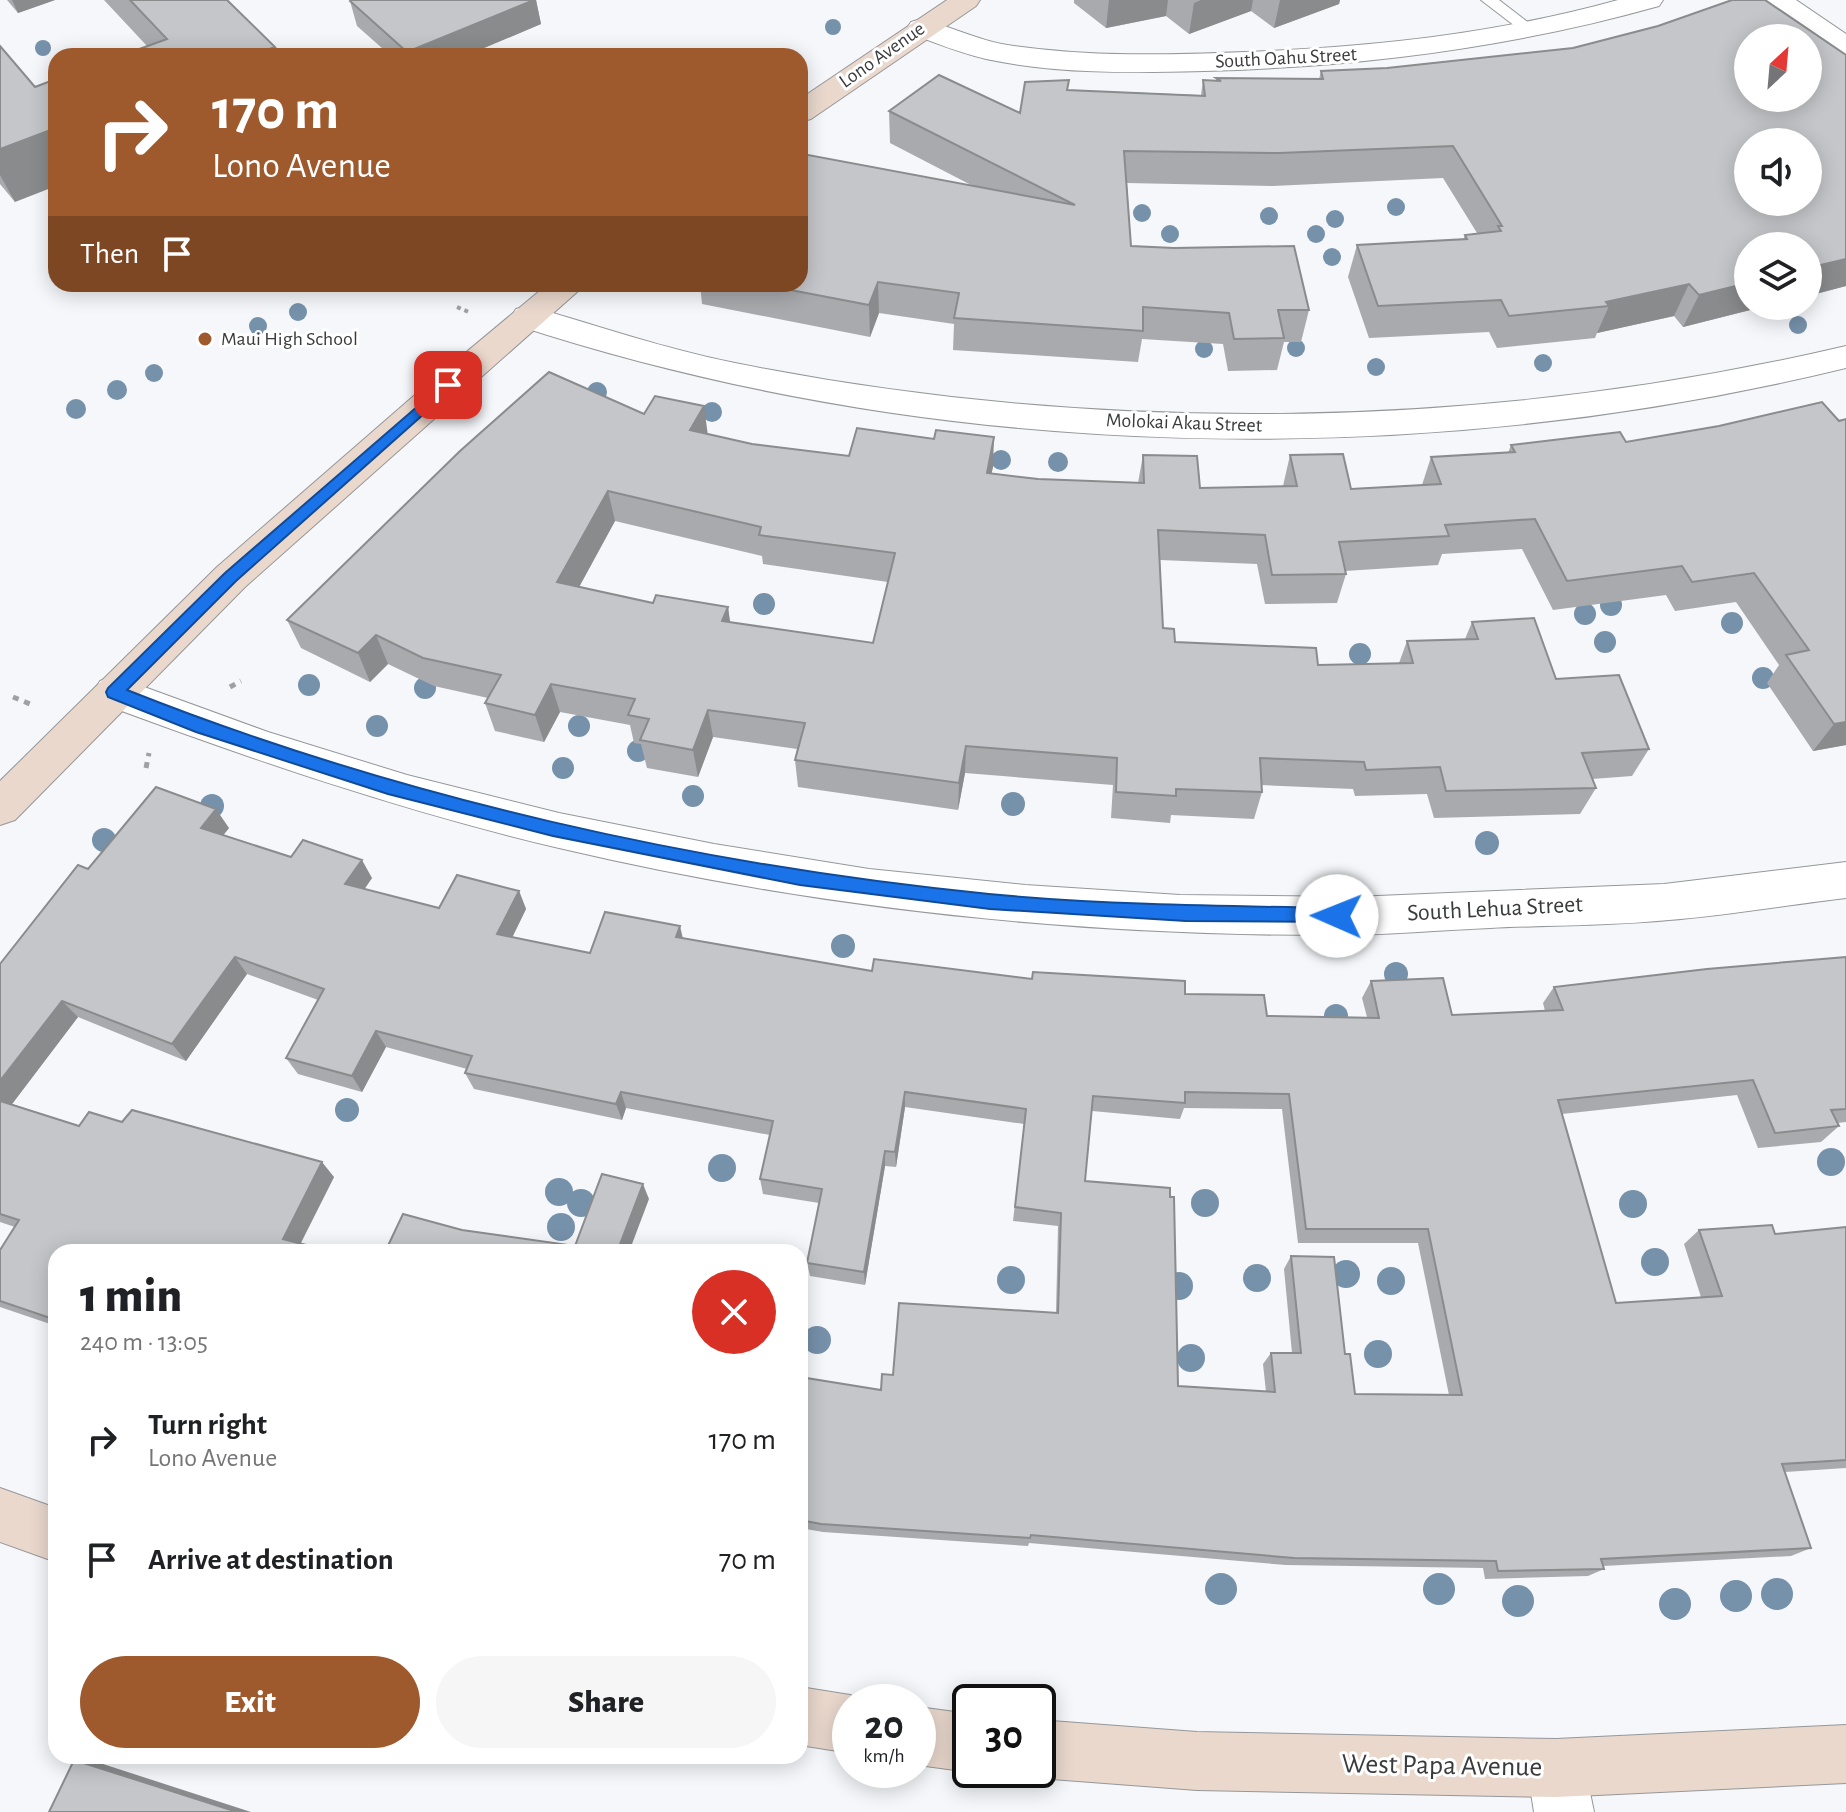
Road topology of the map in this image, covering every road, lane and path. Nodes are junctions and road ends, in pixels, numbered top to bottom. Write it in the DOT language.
graph roads {
  1 [pos="966,0"];
  2 [pos="1489,0"];
  3 [pos="1649,0"];
  4 [pos="1777,0"];
  5 [pos="921,28"];
  6 [pos="1530,30"];
  7 [pos="1846,47"];
  8 [pos="808,107"];
  9 [pos="559,292"];
  10 [pos="528,317"];
  11 [pos="1846,357"];
  12 [pos="114,692"];
  13 [pos="13,697"];
  14 [pos="44,710"];
  15 [pos="149,753"];
  16 [pos="146,768"];
  17 [pos="0,808"];
  18 [pos="1846,880"];
  19 [pos="0,1515"];
  20 [pos="48,1532"];
  21 [pos="808,1717"];
  22 [pos="832,1721"];
  23 [pos="1056,1750"];
  24 [pos="1846,1754"];
  25 [pos="1560,1790"];
  1 -- 5 [label="street, Lono Avenue"];
  2 -- 6 [label="lane"];
  3 -- 6 [label="street, South Oahu Street"];
  4 -- 7 [label="street"];
  5 -- 6 [label="street, South Oahu Street"];
  5 -- 8 [label="street, Lono Avenue"];
  9 -- 10 [label="street"];
  10 -- 11 [label="street, Molokai Akau Street"];
  10 -- 12 [label="street"];
  12 -- 17 [label="street"];
  12 -- 18 [label="street, South Lehua Street"];
  13 -- 14 [label="path"];
  15 -- 16 [label="path"];
  19 -- 20 [label="street"];
  21 -- 22 [label="street"];
  23 -- 25 [label="street, West Papa Avenue"];
  24 -- 25 [label="street, West Papa Avenue"];
}
